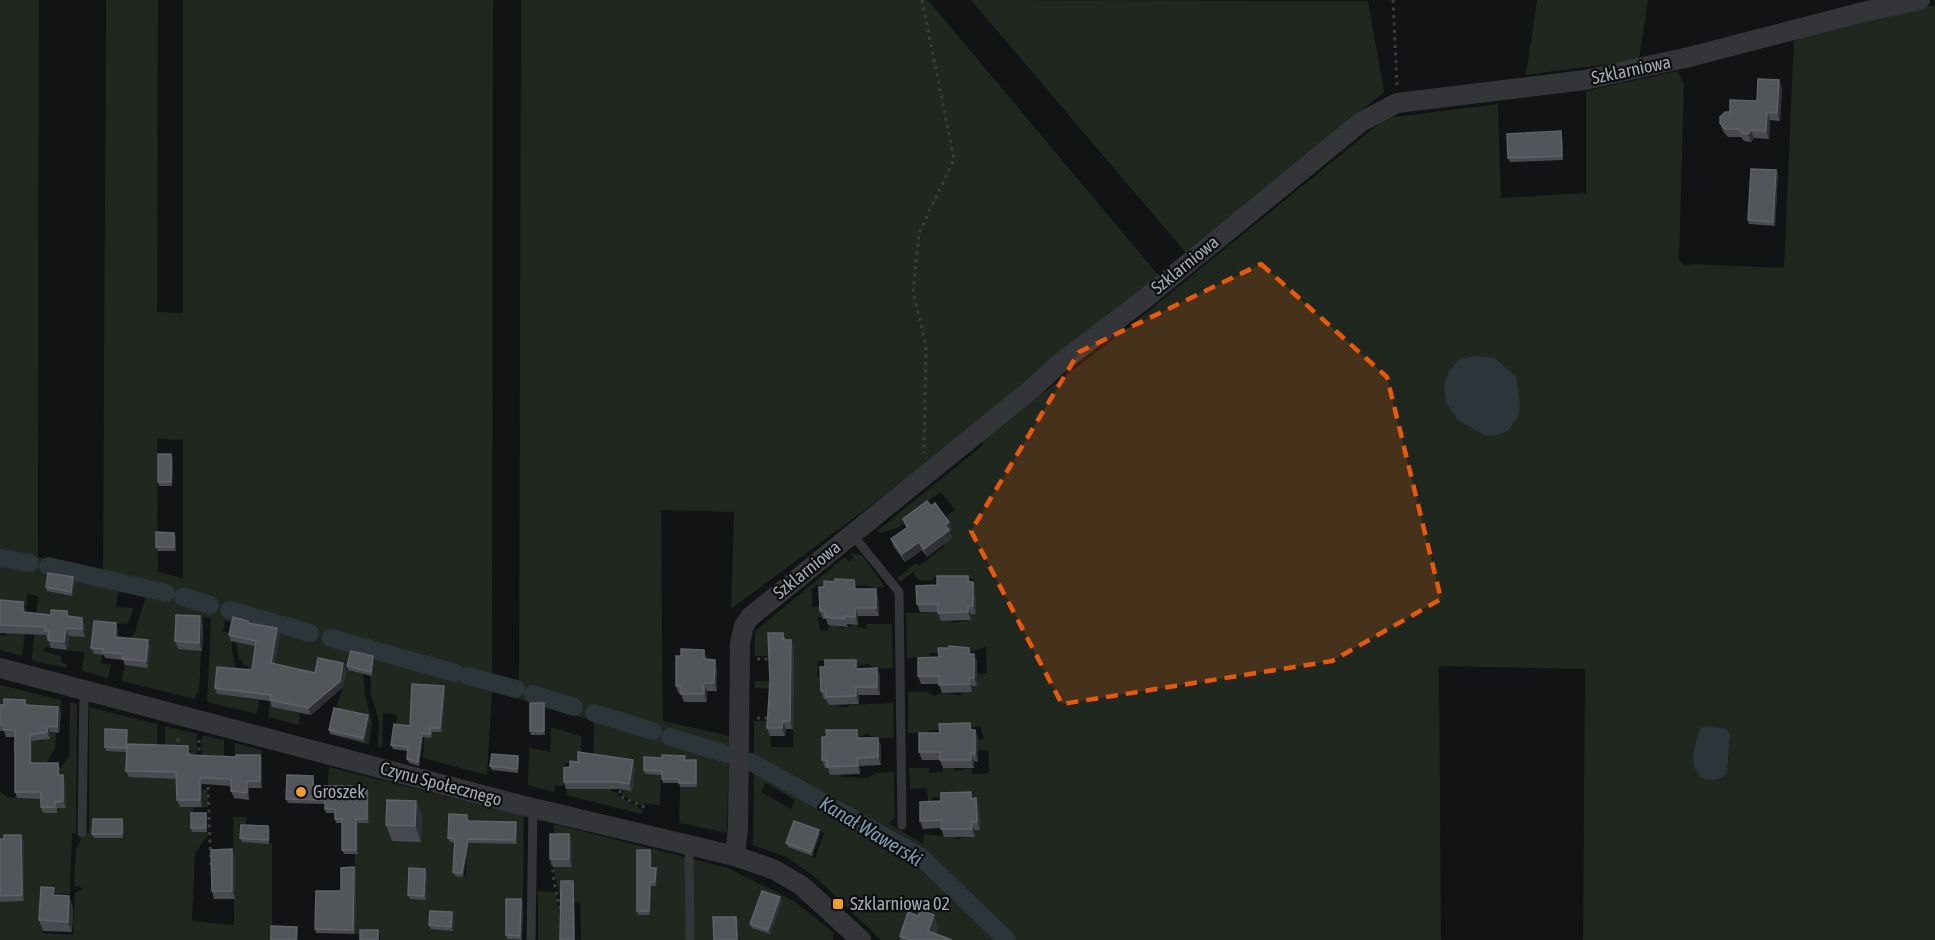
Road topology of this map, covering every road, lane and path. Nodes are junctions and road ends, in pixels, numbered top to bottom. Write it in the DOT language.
graph roads {
  1 [pos="922,0"];
  2 [pos="1392,0"];
  3 [pos="1920,0"];
  4 [pos="1398,103"];
  5 [pos="924,475"];
  6 [pos="852,534"];
  7 [pos="755,659"];
  8 [pos="0,668"];
  9 [pos="772,668"];
  10 [pos="84,690"];
  11 [pos="754,718"];
  12 [pos="773,718"];
  13 [pos="178,729"];
  14 [pos="200,729"];
  15 [pos="178,758"];
  16 [pos="199,766"];
  17 [pos="198,787"];
  18 [pos="620,790"];
  19 [pos="533,808"];
  20 [pos="648,809"];
  21 [pos="902,825"];
  22 [pos="82,834"];
  23 [pos="689,846"];
  24 [pos="735,856"];
  25 [pos="552,858"];
  26 [pos="211,869"];
  27 [pos="561,916"];
  28 [pos="531,940"];
  29 [pos="690,940"];
  30 [pos="861,940"];
  1 -- 5 [label="path"];
  2 -- 4 [label="path"];
  3 -- 4 [label="street, Szklarniowa"];
  4 -- 5 [label="street, Szklarniowa"];
  5 -- 6 [label="street, Szklarniowa"];
  6 -- 21 [label="lane"];
  6 -- 24 [label="street, Szklarniowa"];
  7 -- 9 [label="path"];
  8 -- 10 [label="street, Czynu Społecznego"];
  10 -- 19 [label="street, Czynu Społecznego"];
  10 -- 22 [label="lane"];
  11 -- 12 [label="path"];
  13 -- 15 [label="path"];
  14 -- 16 [label="path"];
  17 -- 26 [label="path"];
  18 -- 20 [label="path"];
  19 -- 23 [label="street, Czynu Społecznego"];
  19 -- 28 [label="lane"];
  23 -- 24 [label="street, Czynu Społecznego"];
  23 -- 29 [label="lane"];
  24 -- 30 [label="street, Czynu Społecznego"];
  25 -- 27 [label="path"];
}
